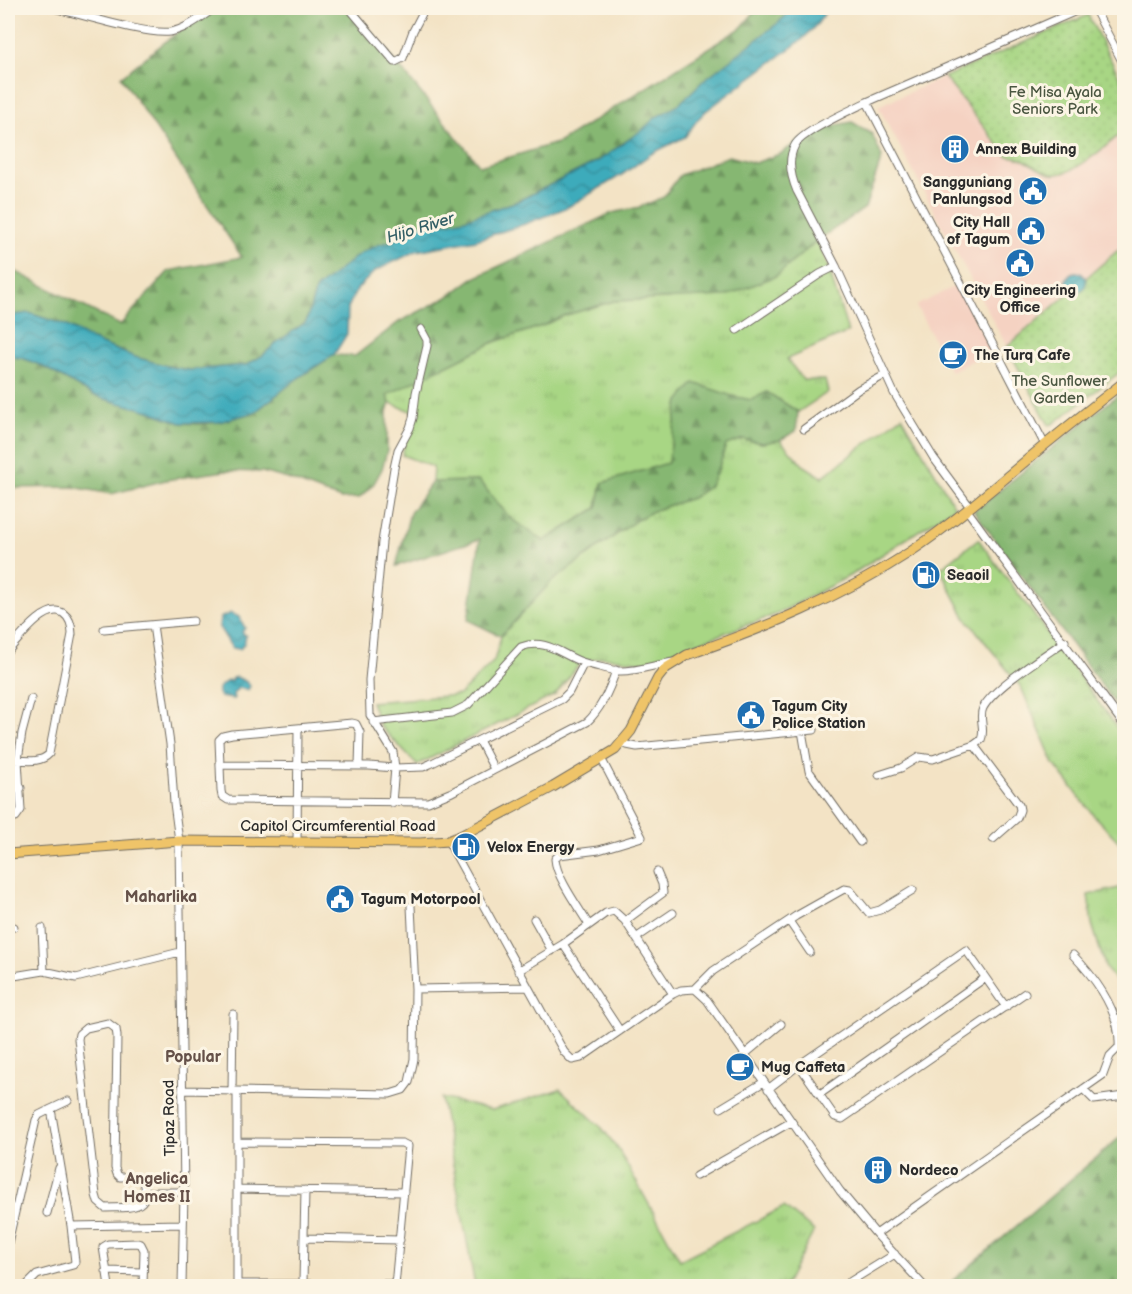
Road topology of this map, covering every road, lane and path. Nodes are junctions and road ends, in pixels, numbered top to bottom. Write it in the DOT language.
graph roads {
  1 [pos="54,8"];
  2 [pos="215,8"];
  3 [pos="349,8"];
  4 [pos="424,8"];
  5 [pos="1083,8"];
  6 [pos="1095,8"];
  7 [pos="1125,65"];
  8 [pos="867,102"];
  9 [pos="836,266"];
  10 [pos="421,328"];
  11 [pos="737,330"];
  12 [pos="885,375"];
  13 [pos="1125,382"];
  14 [pos="804,429"];
  15 [pos="1045,445"];
  16 [pos="968,509"];
  17 [pos="193,621"];
  18 [pos="153,625"];
  19 [pos="104,629"];
  20 [pos="1065,641"];
  21 [pos="8,651"];
  22 [pos="674,662"];
  23 [pos="584,663"];
  24 [pos="616,670"];
  25 [pos="31,699"];
  26 [pos="374,722"];
  27 [pos="1125,725"];
  28 [pos="298,728"];
  29 [pos="813,730"];
  30 [pos="802,731"];
  31 [pos="479,740"];
  32 [pos="623,742"];
  33 [pos="974,745"];
  34 [pos="18,759"];
  35 [pos="8,760"];
  36 [pos="602,760"];
  37 [pos="220,765"];
  38 [pos="298,766"];
  39 [pos="359,766"];
  40 [pos="395,768"];
  41 [pos="494,770"];
  42 [pos="879,775"];
  43 [pos="21,788"];
  44 [pos="8,789"];
  45 [pos="298,801"];
  46 [pos="392,803"];
  47 [pos="8,817"];
  48 [pos="993,839"];
  49 [pos="179,841"];
  50 [pos="448,841"];
  51 [pos="860,842"];
  52 [pos="297,843"];
  53 [pos="8,854"];
  54 [pos="657,872"];
  55 [pos="913,890"];
  56 [pos="411,906"];
  57 [pos="673,913"];
  58 [pos="534,919"];
  59 [pos="625,921"];
  60 [pos="789,921"];
  61 [pos="589,925"];
  62 [pos="42,928"];
  63 [pos="636,938"];
  64 [pos="563,944"];
  65 [pos="552,951"];
  66 [pos="180,952"];
  67 [pos="810,952"];
  68 [pos="1073,955"];
  69 [pos="44,971"];
  70 [pos="518,971"];
  71 [pos="8,977"];
  72 [pos="985,978"];
  73 [pos="527,987"];
  74 [pos="415,989"];
  75 [pos="695,989"];
  76 [pos="1025,993"];
  77 [pos="673,994"];
  78 [pos="1006,1006"];
  79 [pos="233,1014"];
  80 [pos="1125,1017"];
  81 [pos="1115,1020"];
  82 [pos="782,1024"];
  83 [pos="620,1031"];
  84 [pos="1122,1046"];
  85 [pos="744,1054"];
  86 [pos="799,1065"];
  87 [pos="766,1086"];
  88 [pos="1083,1089"];
  89 [pos="182,1090"];
  90 [pos="234,1092"];
  91 [pos="820,1094"];
  92 [pos="1125,1096"];
  93 [pos="68,1101"];
  94 [pos="721,1108"];
  95 [pos="51,1109"];
  96 [pos="791,1122"];
  97 [pos="238,1143"];
  98 [pos="60,1166"];
  99 [pos="696,1176"];
  100 [pos="238,1189"];
  101 [pos="305,1190"];
  102 [pos="145,1192"];
  103 [pos="184,1192"];
  104 [pos="404,1192"];
  105 [pos="47,1213"];
  106 [pos="183,1224"];
  107 [pos="71,1226"];
  108 [pos="9,1230"];
  109 [pos="876,1234"];
  110 [pos="305,1238"];
  111 [pos="400,1240"];
  112 [pos="8,1243"];
  113 [pos="895,1254"];
  114 [pos="106,1271"];
  115 [pos="143,1272"];
  116 [pos="303,1283"];
  117 [pos="237,1285"];
  118 [pos="395,1286"];
  119 [pos="26,1287"];
  120 [pos="109,1287"];
  121 [pos="142,1287"];
  122 [pos="182,1287"];
  123 [pos="843,1287"];
  124 [pos="924,1287"];
  1 -- 2 [label="street"];
  3 -- 4 [label="street"];
  5 -- 8 [label="street"];
  6 -- 7 [label="street"];
  8 -- 9 [label="street"];
  8 -- 15 [label="street"];
  9 -- 11 [label="street"];
  9 -- 12 [label="street"];
  10 -- 26 [label="street"];
  12 -- 14 [label="street"];
  12 -- 16 [label="street"];
  13 -- 15 [label="main road, Capitol Circumferential Road"];
  15 -- 16 [label="main road, Capitol Circumferential Road"];
  16 -- 20 [label="street"];
  16 -- 22 [label="main road, Capitol Circumferential Road"];
  17 -- 18 [label="street"];
  18 -- 19 [label="street"];
  18 -- 49 [label="street, Tipaz Road"];
  20 -- 27 [label="street"];
  20 -- 33 [label="street"];
  21 -- 34 [label="street"];
  22 -- 24 [label="street"];
  22 -- 32 [label="main road, Capitol Circumferential Road"];
  23 -- 24 [label="street"];
  23 -- 26 [label="street"];
  23 -- 31 [label="street"];
  24 -- 41 [label="street"];
  25 -- 34 [label="street"];
  26 -- 40 [label="street"];
  28 -- 37 [label="street"];
  28 -- 38 [label="street"];
  28 -- 39 [label="street"];
  29 -- 30 [label="street"];
  30 -- 32 [label="street"];
  30 -- 51 [label="street"];
  31 -- 40 [label="street"];
  31 -- 41 [label="street"];
  32 -- 36 [label="main road, Capitol Circumferential Road"];
  33 -- 42 [label="street"];
  33 -- 48 [label="street"];
  34 -- 35 [label="street"];
  34 -- 43 [label="street"];
  36 -- 50 [label="main road, Capitol Circumferential Road"];
  36 -- 61 [label="street"];
  37 -- 38 [label="street"];
  37 -- 45 [label="street"];
  38 -- 39 [label="street"];
  38 -- 45 [label="street"];
  39 -- 40 [label="street"];
  40 -- 46 [label="street"];
  41 -- 46 [label="street"];
  43 -- 44 [label="street"];
  43 -- 47 [label="street"];
  45 -- 46 [label="street"];
  45 -- 52 [label="street"];
  49 -- 52 [label="main road, Capitol Circumferential Road"];
  49 -- 53 [label="main road, Capitol Circumferential Road"];
  49 -- 66 [label="street, Tipaz Road"];
  50 -- 52 [label="main road, Capitol Circumferential Road"];
  50 -- 70 [label="street"];
  54 -- 59 [label="street"];
  55 -- 60 [label="street"];
  56 -- 74 [label="street"];
  57 -- 63 [label="street"];
  58 -- 65 [label="street"];
  59 -- 61 [label="street"];
  59 -- 63 [label="street"];
  60 -- 67 [label="street"];
  60 -- 75 [label="street"];
  61 -- 64 [label="street"];
  62 -- 69 [label="street"];
  63 -- 77 [label="street"];
  64 -- 65 [label="street"];
  64 -- 83 [label="street"];
  65 -- 70 [label="street"];
  66 -- 69 [label="street"];
  66 -- 89 [label="street, Tipaz Road"];
  68 -- 81 [label="street"];
  69 -- 71 [label="street"];
  70 -- 73 [label="street"];
  72 -- 78 [label="street"];
  72 -- 86 [label="street"];
  72 -- 91 [label="street"];
  73 -- 74 [label="street"];
  73 -- 83 [label="street"];
  74 -- 90 [label="street"];
  75 -- 77 [label="street"];
  75 -- 85 [label="street"];
  76 -- 78 [label="street"];
  77 -- 83 [label="street"];
  78 -- 91 [label="street"];
  79 -- 90 [label="street"];
  80 -- 81 [label="street"];
  81 -- 84 [label="street"];
  82 -- 85 [label="street"];
  84 -- 88 [label="street"];
  85 -- 87 [label="street"];
  86 -- 87 [label="street"];
  86 -- 91 [label="street"];
  87 -- 94 [label="street"];
  87 -- 96 [label="street"];
  88 -- 92 [label="street"];
  88 -- 109 [label="street"];
  89 -- 90 [label="street"];
  89 -- 103 [label="street, Tipaz Road"];
  90 -- 97 [label="street"];
  93 -- 95 [label="street"];
  95 -- 98 [label="street"];
  95 -- 108 [label="street"];
  96 -- 99 [label="street"];
  96 -- 109 [label="street"];
  97 -- 100 [label="street"];
  97 -- 104 [label="street"];
  98 -- 105 [label="street"];
  98 -- 107 [label="street"];
  100 -- 101 [label="street"];
  100 -- 117 [label="street"];
  101 -- 104 [label="street"];
  101 -- 110 [label="street"];
  102 -- 102 [label="street"];
  102 -- 103 [label="street"];
  103 -- 106 [label="street, Tipaz Road"];
  104 -- 111 [label="street"];
  106 -- 107 [label="street"];
  106 -- 122 [label="street, Tipaz Road"];
  107 -- 119 [label="street"];
  108 -- 112 [label="street"];
  109 -- 113 [label="street"];
  110 -- 111 [label="street"];
  110 -- 116 [label="street"];
  111 -- 118 [label="street"];
  113 -- 123 [label="street"];
  113 -- 124 [label="street"];
  114 -- 115 [label="street"];
  114 -- 115 [label="street"];
  114 -- 120 [label="street"];
  115 -- 121 [label="street"];
  116 -- 117 [label="street"];
  116 -- 118 [label="street"];
}
